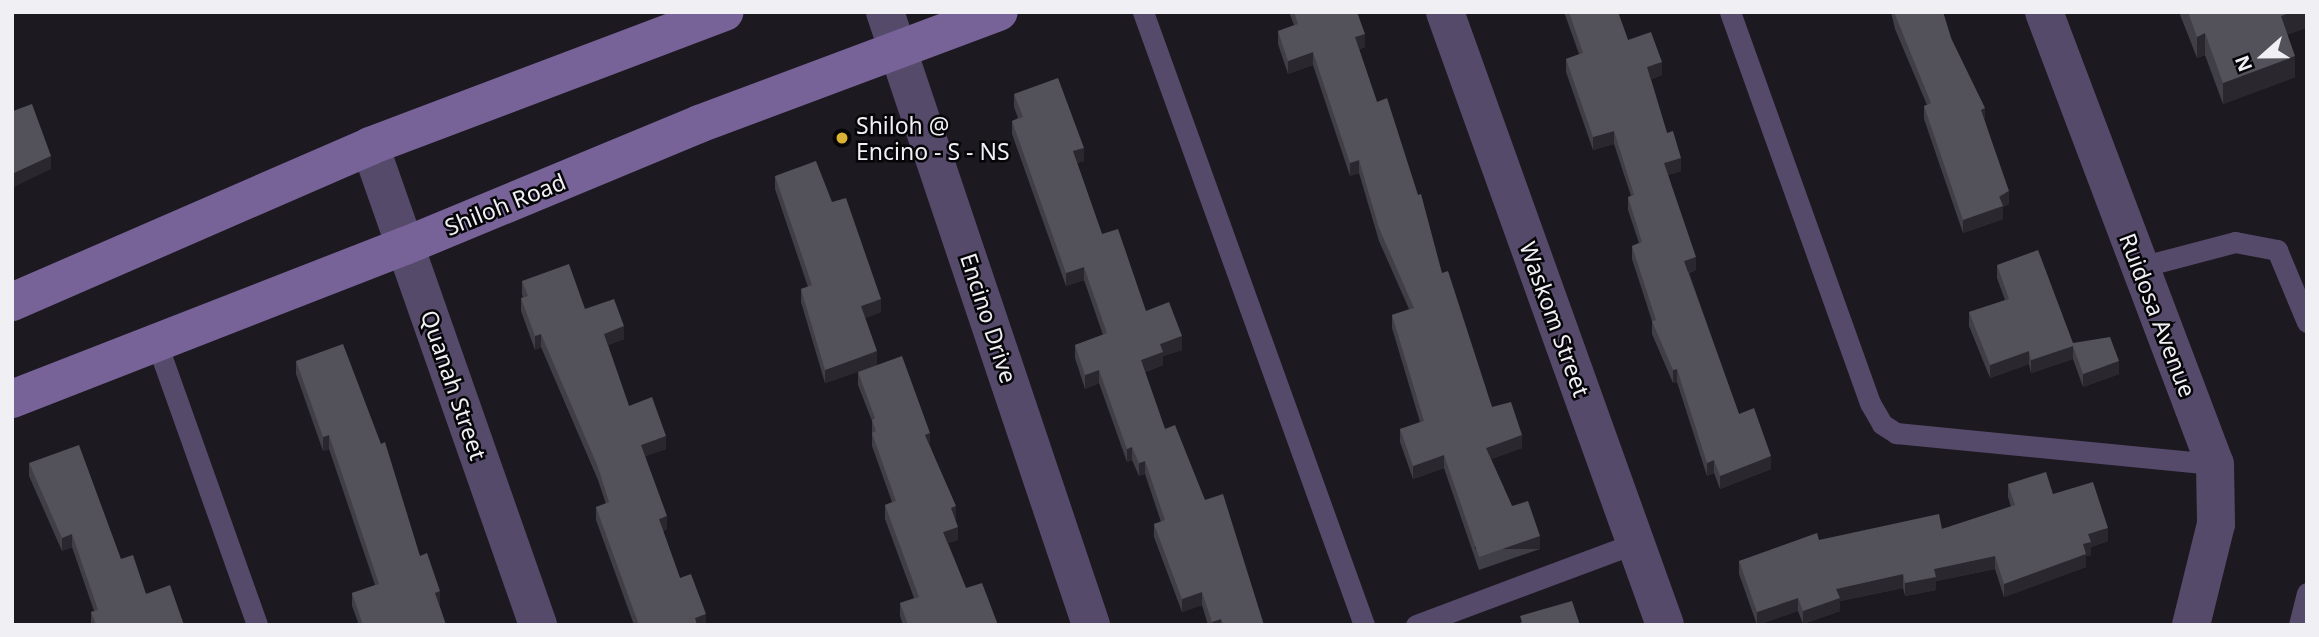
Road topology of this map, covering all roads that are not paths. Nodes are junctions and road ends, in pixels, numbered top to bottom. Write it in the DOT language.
graph roads {
  1 [pos="724,12"];
  2 [pos="885,12"];
  3 [pos="999,12"];
  4 [pos="1143,12"];
  5 [pos="1445,12"];
  6 [pos="1730,12"];
  7 [pos="2044,12"];
  8 [pos="900,50"];
  9 [pos="370,146"];
  10 [pos="405,246"];
  11 [pos="2140,267"];
  12 [pos="12,302"];
  13 [pos="2307,322"];
  14 [pos="156,341"];
  15 [pos="12,398"];
  16 [pos="2215,464"];
  17 [pos="1635,543"];
  18 [pos="2307,593"];
  19 [pos="257,625"];
  20 [pos="538,625"];
  21 [pos="1091,625"];
  22 [pos="1364,625"];
  23 [pos="1416,625"];
  24 [pos="1665,625"];
  25 [pos="2190,625"];
  26 [pos="2299,625"];
  1 -- 9 [label="main road"];
  2 -- 8 [label="street, Encino Drive"];
  3 -- 8 [label="main road, Shiloh Road"];
  4 -- 22 [label="lane"];
  5 -- 17 [label="street, Waskom Street"];
  6 -- 16 [label="lane"];
  7 -- 11 [label="street, Ruidosa Avenue"];
  8 -- 10 [label="main road, Shiloh Road"];
  8 -- 21 [label="street, Encino Drive"];
  9 -- 10 [label="street, Quanah Street"];
  9 -- 12 [label="main road"];
  10 -- 14 [label="main road, Shiloh Road"];
  10 -- 20 [label="street, Quanah Street"];
  11 -- 13 [label="lane"];
  11 -- 16 [label="street, Ruidosa Avenue"];
  14 -- 15 [label="main road, Shiloh Road"];
  14 -- 19 [label="lane"];
  16 -- 25 [label="street, Ruidosa Avenue"];
  17 -- 23 [label="lane"];
  17 -- 24 [label="street, Waskom Street"];
  18 -- 26 [label="lane"];
}
